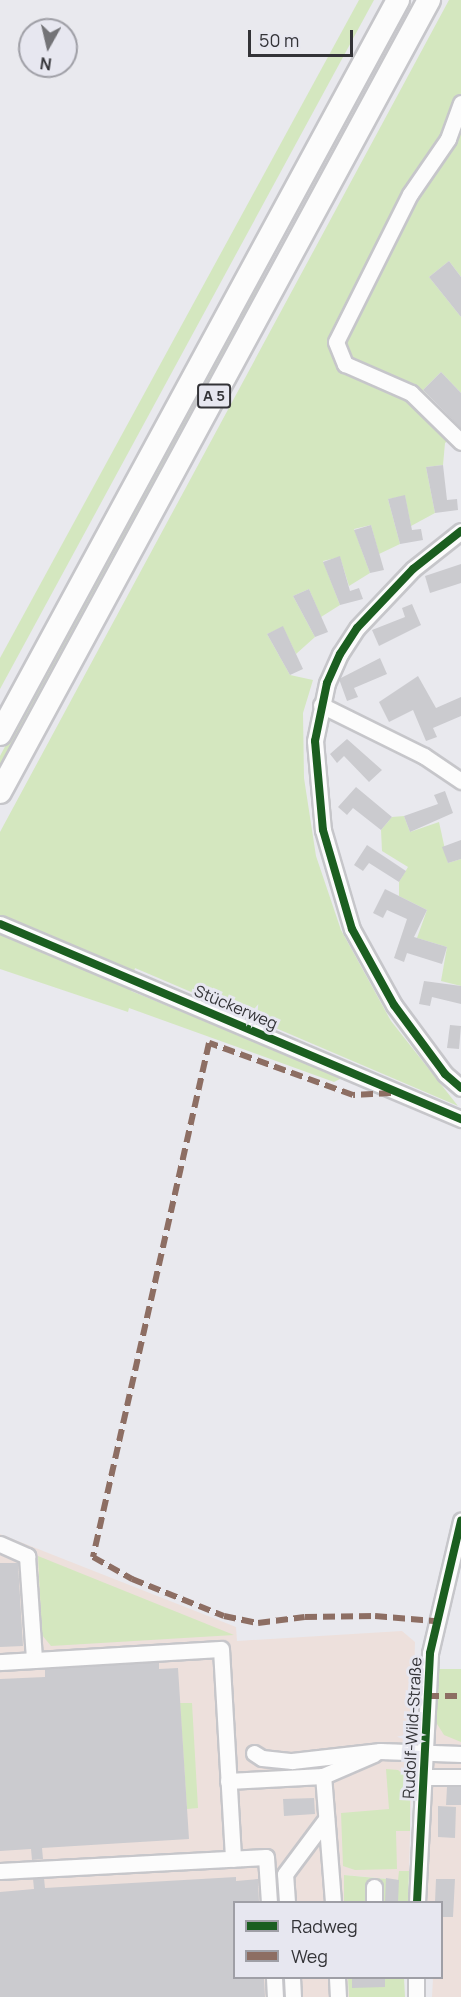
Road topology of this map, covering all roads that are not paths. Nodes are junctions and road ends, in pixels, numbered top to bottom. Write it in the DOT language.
graph roads {
  1 [pos="398,0"];
  2 [pos="429,0"];
  3 [pos="461,103"];
  4 [pos="461,442"];
  5 [pos="461,531"];
  6 [pos="321,705"];
  7 [pos="0,734"];
  8 [pos="461,781"];
  9 [pos="0,792"];
  10 [pos="0,924"];
  11 [pos="461,1088"];
  12 [pos="461,1119"];
  13 [pos="461,1521"];
  14 [pos="0,1544"];
  15 [pos="34,1660"];
  16 [pos="0,1662"];
  17 [pos="424,1750"];
  18 [pos="380,1751"];
  19 [pos="254,1753"];
  20 [pos="461,1754"];
  21 [pos="323,1776"];
  22 [pos="424,1777"];
  23 [pos="461,1777"];
  24 [pos="228,1781"];
  25 [pos="326,1819"];
  26 [pos="233,1859"];
  27 [pos="0,1871"];
  28 [pos="269,1901"];
  29 [pos="287,1901"];
  30 [pos="333,1901"];
  31 [pos="417,1901"];
  32 [pos="274,1979"];
  33 [pos="292,1979"];
  34 [pos="337,1979"];
  35 [pos="416,1979"];
  36 [pos="275,1997"];
  37 [pos="293,1997"];
  38 [pos="338,1997"];
  39 [pos="416,1997"];
  1 -- 7 [label="highway, A 5"];
  2 -- 9 [label="highway, A 5"];
  3 -- 4 [label="street"];
  5 -- 6 [label="street"];
  6 -- 8 [label="street"];
  6 -- 11 [label="street"];
  10 -- 12 [label="street, Stückerweg"];
  13 -- 17 [label="street, Rudolf-Wild-Straße"];
  14 -- 15 [label="street"];
  15 -- 16 [label="street"];
  15 -- 24 [label="street"];
  17 -- 18 [label="street"];
  17 -- 20 [label="street"];
  17 -- 22 [label="street, Rudolf-Wild-Straße"];
  18 -- 19 [label="street"];
  18 -- 21 [label="street"];
  21 -- 24 [label="street"];
  21 -- 25 [label="street"];
  22 -- 23 [label="street"];
  22 -- 31 [label="street, Rudolf-Wild-Straße"];
  24 -- 26 [label="street"];
  25 -- 29 [label="street"];
  25 -- 30 [label="street"];
  26 -- 27 [label="street"];
  26 -- 28 [label="street"];
  32 -- 36 [label="street"];
  33 -- 37 [label="street"];
  34 -- 38 [label="street"];
  35 -- 39 [label="street"];
}
